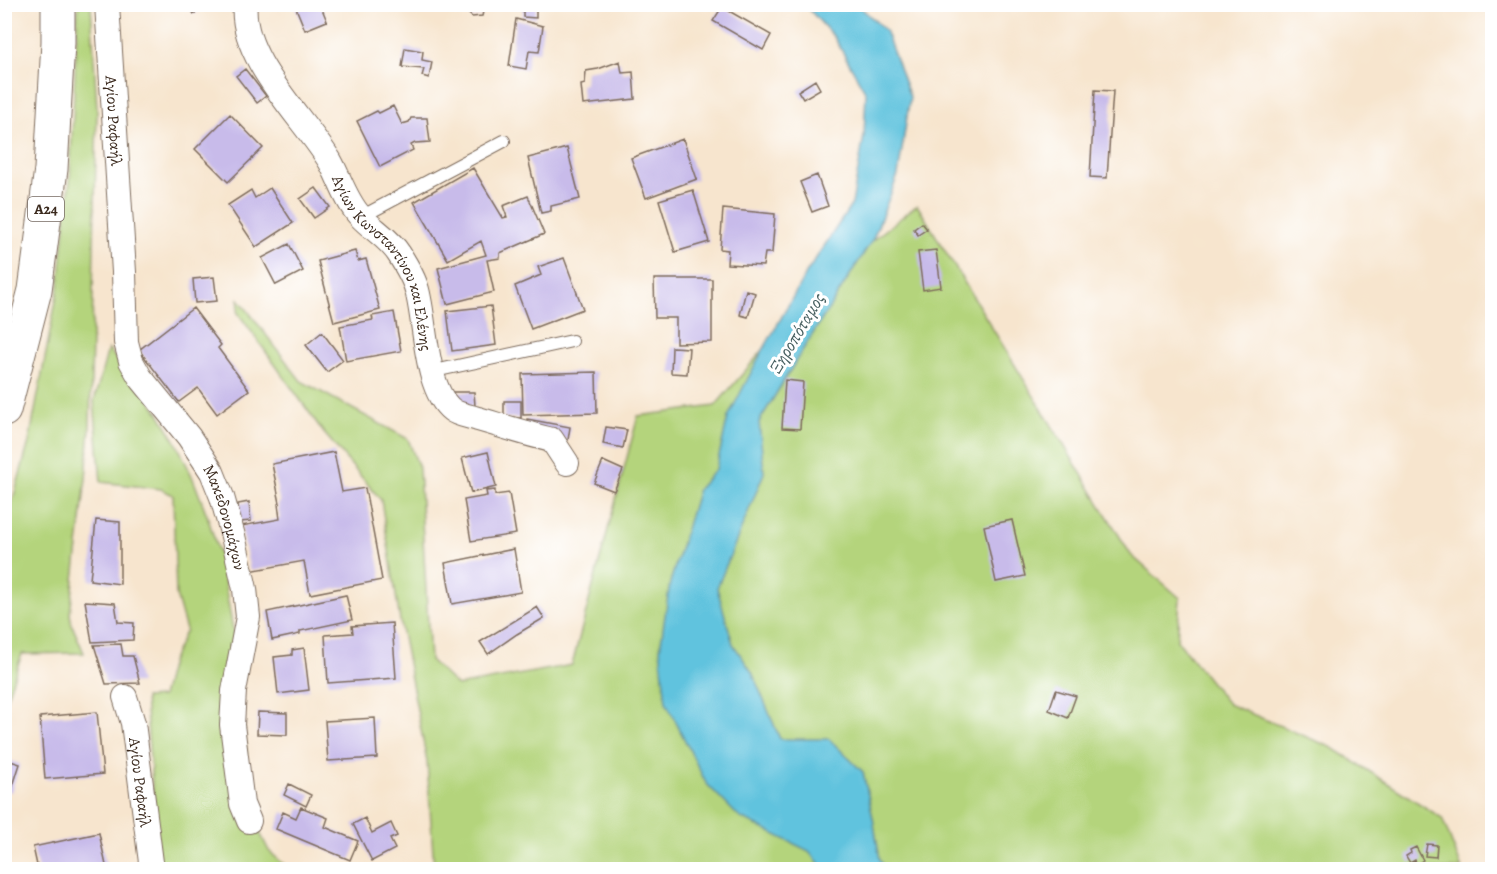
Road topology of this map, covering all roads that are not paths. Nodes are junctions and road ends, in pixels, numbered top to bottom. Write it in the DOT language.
graph roads {
  1 [pos="58,4"];
  2 [pos="107,4"];
  3 [pos="245,4"];
  4 [pos="504,141"];
  5 [pos="361,218"];
  6 [pos="122,236"];
  7 [pos="572,341"];
  8 [pos="430,372"];
  9 [pos="4,410"];
  10 [pos="567,463"];
  11 [pos="125,697"];
  12 [pos="249,820"];
  13 [pos="152,870"];
  1 -- 9 [label="highway, Α24"];
  2 -- 6 [label="street, Αγίου Ραφαήλ"];
  3 -- 5 [label="street, Αγίων Κωνσταντίνου και Ελένης"];
  4 -- 5 [label="lane"];
  5 -- 8 [label="street, Αγίων Κωνσταντίνου και Ελένης"];
  6 -- 12 [label="street, Μακεδονομάχων"];
  7 -- 8 [label="lane"];
  8 -- 10 [label="street, Αγίων Κωνσταντίνου και Ελένης"];
  11 -- 13 [label="street, Αγίου Ραφαήλ"];
}
